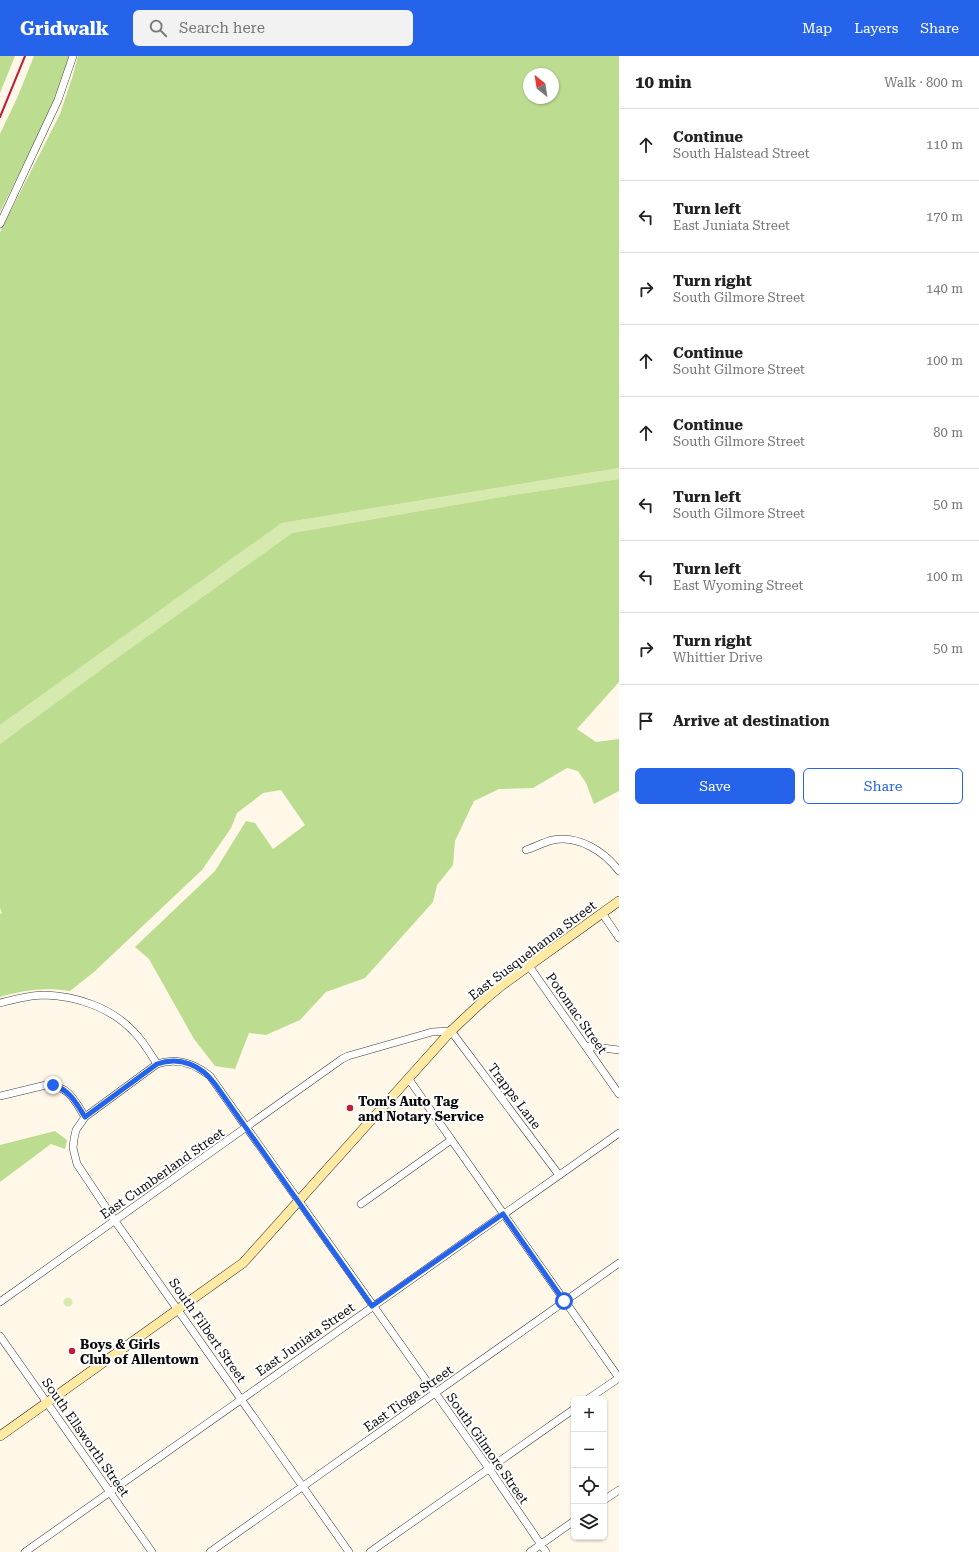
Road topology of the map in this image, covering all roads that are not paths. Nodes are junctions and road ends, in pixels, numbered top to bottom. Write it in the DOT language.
graph roads {
  1 [pos="73,56"];
  2 [pos="0,224"];
  3 [pos="526,850"];
  4 [pos="619,871"];
  5 [pos="619,901"];
  6 [pos="602,913"];
  7 [pos="619,938"];
  8 [pos="529,966"];
  9 [pos="0,1003"];
  10 [pos="451,1031"];
  11 [pos="586,1046"];
  12 [pos="619,1050"];
  13 [pos="157,1064"];
  14 [pos="408,1078"];
  15 [pos="619,1094"];
  16 [pos="0,1096"];
  17 [pos="85,1117"];
  18 [pos="246,1128"];
  19 [pos="619,1133"];
  20 [pos="451,1140"];
  21 [pos="560,1174"];
  22 [pos="299,1201"];
  23 [pos="361,1204"];
  24 [pos="503,1214"];
  25 [pos="115,1221"];
  26 [pos="619,1263"];
  27 [pos="564,1301"];
  28 [pos="0,1302"];
  29 [pos="372,1306"];
  30 [pos="179,1309"];
  31 [pos="0,1336"];
  32 [pos="619,1378"];
  33 [pos="435,1394"];
  34 [pos="592,1396"];
  35 [pos="241,1399"];
  36 [pos="47,1402"];
  37 [pos="571,1411"];
  38 [pos="0,1436"];
  39 [pos="488,1469"];
  40 [pos="304,1487"];
  41 [pos="619,1490"];
  42 [pos="110,1492"];
  43 [pos="607,1498"];
  44 [pos="571,1523"];
  45 [pos="540,1544"];
  46 [pos="25,1552"];
  47 [pos="152,1552"];
  48 [pos="210,1552"];
  49 [pos="349,1552"];
  50 [pos="370,1552"];
  51 [pos="530,1552"];
  52 [pos="546,1552"];
  1 -- 2 [label="street"];
  3 -- 4 [label="street"];
  5 -- 6 [label="main road, East Susquehanna Street"];
  6 -- 7 [label="street"];
  6 -- 8 [label="main road, East Susquehanna Street"];
  8 -- 10 [label="main road, East Susquehanna Street"];
  8 -- 11 [label="street, Potomac Street"];
  9 -- 13 [label="street"];
  10 -- 14 [label="main road, East Susquehanna Street"];
  10 -- 18 [label="street, East Cumberland Street"];
  10 -- 21 [label="street, Trapps Lane"];
  11 -- 12 [label="street"];
  11 -- 15 [label="street, Potomac Street"];
  13 -- 17 [label="street"];
  13 -- 18 [label="street"];
  14 -- 20 [label="street"];
  14 -- 22 [label="main road, East Susquehanna Street"];
  16 -- 17 [label="street"];
  17 -- 25 [label="street, South Filbert Street"];
  18 -- 22 [label="street, South Gilmore Street"];
  18 -- 25 [label="street, East Cumberland Street"];
  19 -- 21 [label="street, East Juniata Street"];
  20 -- 23 [label="street"];
  20 -- 24 [label="street"];
  21 -- 24 [label="street, East Juniata Street"];
  22 -- 29 [label="street, South Gilmore Street"];
  22 -- 30 [label="main road, East Susquehanna Street"];
  24 -- 27 [label="street"];
  24 -- 29 [label="street, East Juniata Street"];
  25 -- 28 [label="street, East Cumberland Street"];
  25 -- 30 [label="street, South Filbert Street"];
  26 -- 27 [label="street, East Tioga Street"];
  27 -- 32 [label="street"];
  27 -- 33 [label="street, East Tioga Street"];
  29 -- 33 [label="street, South Gilmore Street"];
  29 -- 35 [label="street, East Juniata Street"];
  30 -- 35 [label="street, South Filbert Street"];
  30 -- 36 [label="main road, East Susquehanna Street"];
  31 -- 36 [label="street, South Ellsworth Street"];
  32 -- 34 [label="street"];
  33 -- 39 [label="street, South Gilmore Street"];
  33 -- 40 [label="street, East Tioga Street"];
  35 -- 40 [label="street, South Filbert Street"];
  35 -- 42 [label="street, East Juniata Street"];
  36 -- 38 [label="main road, East Susquehanna Street"];
  36 -- 42 [label="street, South Ellsworth Street"];
  37 -- 39 [label="street"];
  39 -- 45 [label="street, South Gilmore Street"];
  39 -- 50 [label="street"];
  40 -- 48 [label="street, East Tioga Street"];
  40 -- 49 [label="street, South Filbert Street"];
  41 -- 43 [label="street"];
  42 -- 46 [label="street, East Juniata Street"];
  42 -- 47 [label="street, South Ellsworth Street"];
  44 -- 45 [label="street"];
  45 -- 51 [label="street"];
  45 -- 52 [label="street, South Gilmore Street"];
}
